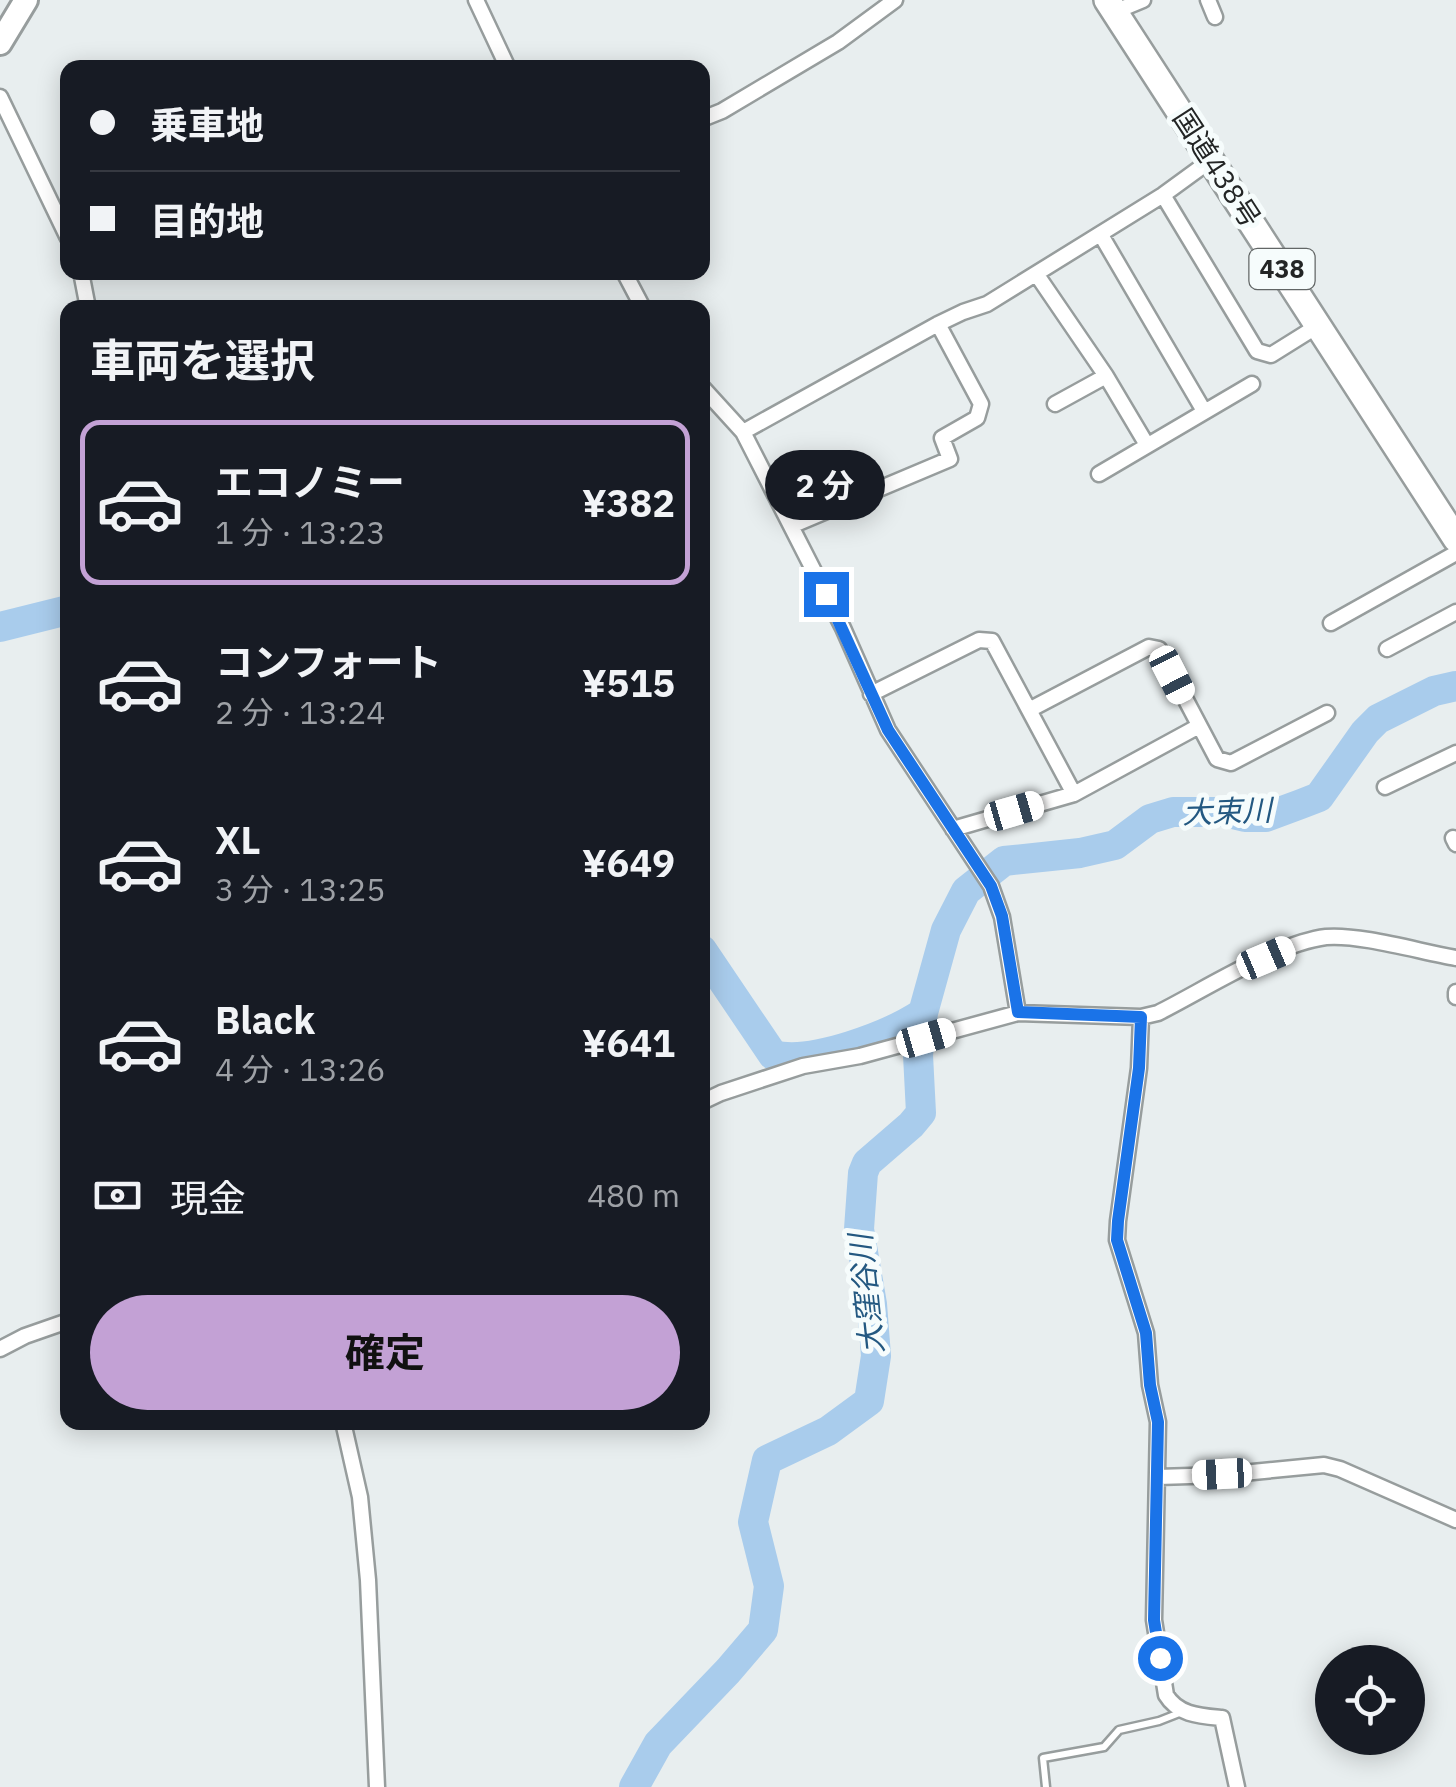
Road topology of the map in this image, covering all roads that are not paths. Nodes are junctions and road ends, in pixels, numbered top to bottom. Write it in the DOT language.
graph roads {
  1 [pos="26,0"];
  2 [pos="476,0"];
  3 [pos="895,0"];
  4 [pos="1143,0"];
  5 [pos="1208,0"];
  6 [pos="1110,6"];
  7 [pos="1214,16"];
  8 [pos="0,43"];
  9 [pos="504,60"];
  10 [pos="0,97"];
  11 [pos="710,116"];
  12 [pos="1211,160"];
  13 [pos="1164,195"];
  14 [pos="60,221"];
  15 [pos="1101,235"];
  16 [pos="1037,275"];
  17 [pos="938,324"];
  18 [pos="1319,325"];
  19 [pos="1106,376"];
  20 [pos="1252,384"];
  21 [pos="710,397"];
  22 [pos="1054,404"];
  23 [pos="1204,412"];
  24 [pos="743,432"];
  25 [pos="1147,445"];
  26 [pos="1099,474"];
  27 [pos="792,526"];
  28 [pos="1456,538"];
  29 [pos="1456,553"];
  30 [pos="1456,612"];
  31 [pos="1330,624"];
  32 [pos="1388,648"];
  33 [pos="871,694"];
  34 [pos="1029,710"];
  35 [pos="1326,713"];
  36 [pos="1199,726"];
  37 [pos="1456,753"];
  38 [pos="1385,788"];
  39 [pos="1074,794"];
  40 [pos="953,829"];
  41 [pos="1456,958"];
  42 [pos="1018,1012"];
  43 [pos="1141,1017"];
  44 [pos="710,1098"];
  45 [pos="60,1324"];
  46 [pos="0,1348"];
  47 [pos="345,1430"];
  48 [pos="1158,1478"];
  49 [pos="1456,1520"];
  50 [pos="1183,1712"];
  51 [pos="377,1787"];
  52 [pos="1046,1787"];
  53 [pos="1238,1787"];
  1 -- 8 [label="main road"];
  2 -- 9 [label="street"];
  3 -- 11 [label="street"];
  4 -- 6 [label="street"];
  5 -- 7 [label="street"];
  6 -- 12 [label="highway, 国道438号 / 438"];
  10 -- 14 [label="street"];
  12 -- 13 [label="street"];
  12 -- 18 [label="highway, 国道438号 / 438"];
  13 -- 15 [label="street"];
  13 -- 18 [label="street"];
  15 -- 16 [label="street"];
  15 -- 23 [label="street"];
  16 -- 17 [label="street"];
  16 -- 19 [label="street"];
  17 -- 24 [label="street"];
  17 -- 27 [label="street"];
  18 -- 28 [label="highway, 国道438号 / 438"];
  19 -- 22 [label="street"];
  19 -- 25 [label="street"];
  20 -- 23 [label="street"];
  21 -- 24 [label="street"];
  23 -- 25 [label="street"];
  24 -- 27 [label="street"];
  25 -- 26 [label="street"];
  27 -- 33 [label="street"];
  29 -- 31 [label="street"];
  30 -- 32 [label="street"];
  33 -- 34 [label="street"];
  33 -- 40 [label="street"];
  34 -- 36 [label="street"];
  34 -- 39 [label="street"];
  35 -- 36 [label="street"];
  36 -- 39 [label="street"];
  37 -- 38 [label="street"];
  39 -- 40 [label="street"];
  40 -- 42 [label="street"];
  41 -- 43 [label="street"];
  42 -- 43 [label="street"];
  42 -- 44 [label="street"];
  43 -- 48 [label="street"];
  45 -- 46 [label="street"];
  47 -- 51 [label="street"];
  48 -- 49 [label="street"];
  48 -- 50 [label="street"];
  50 -- 52 [label="lane"];
  50 -- 53 [label="street"];
}
